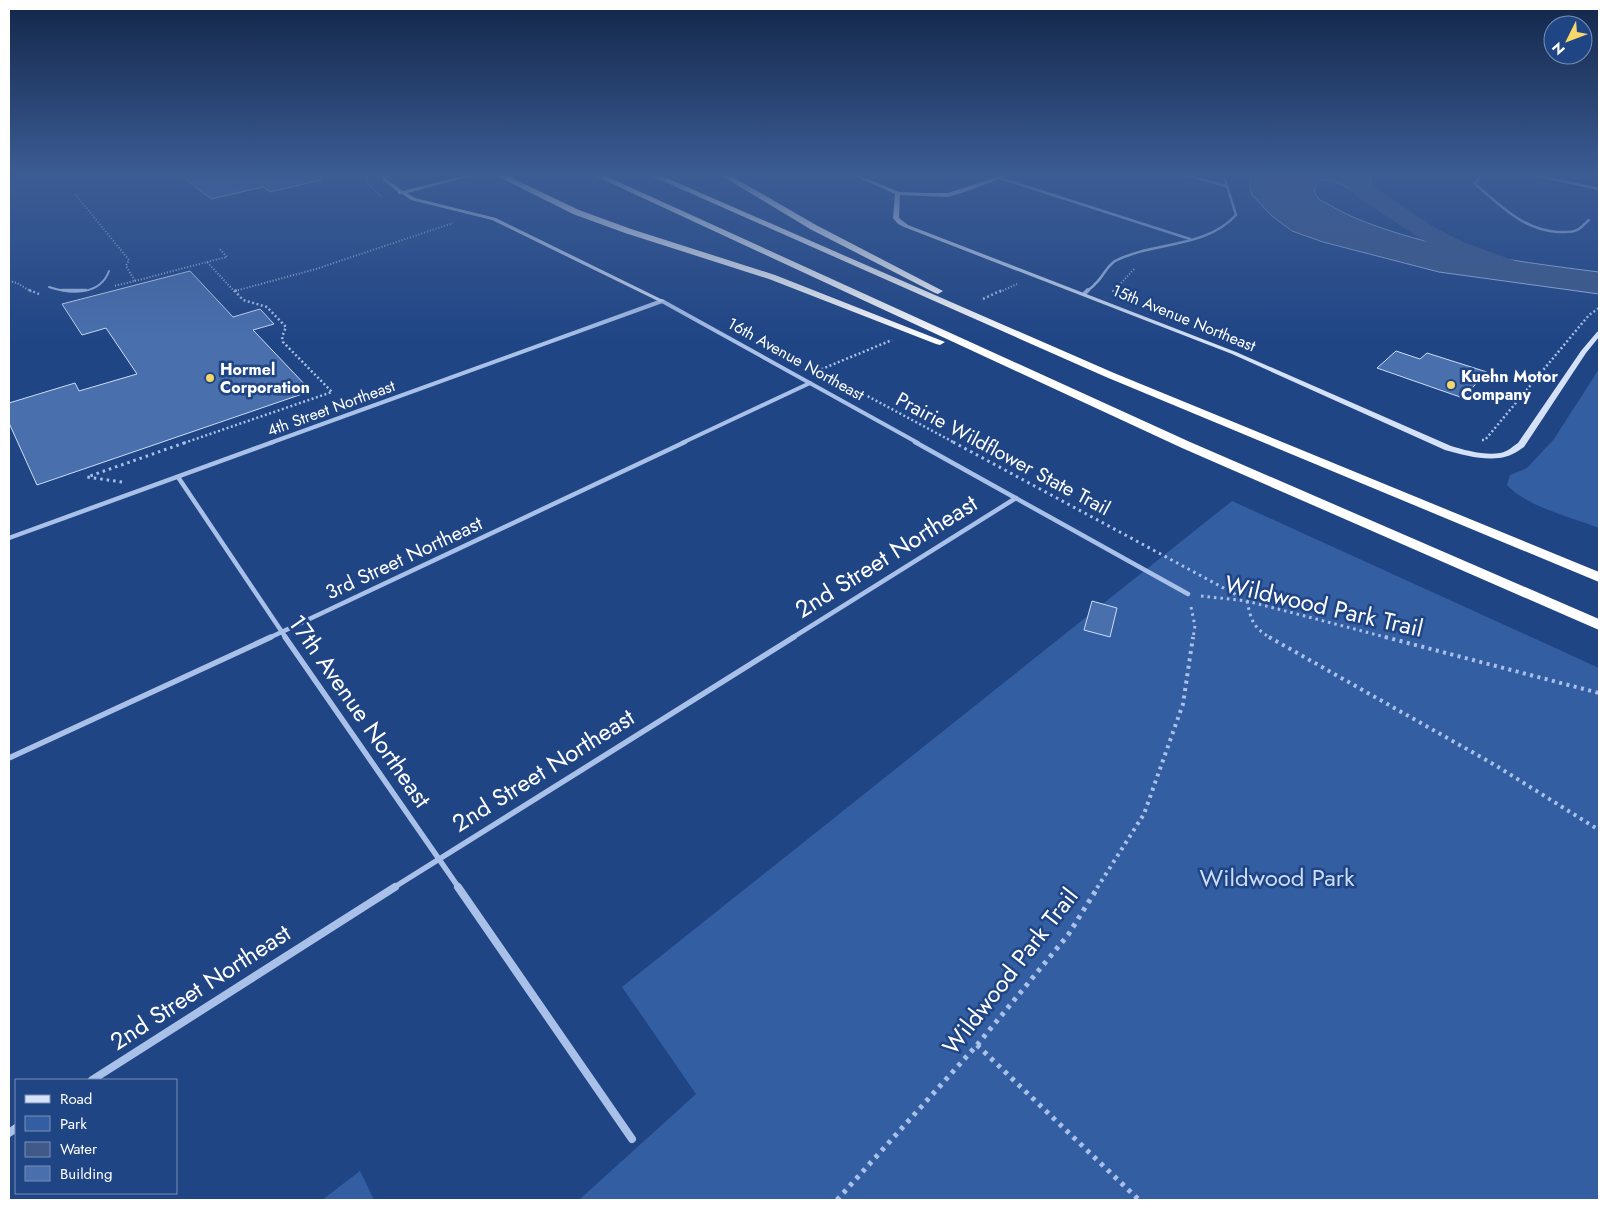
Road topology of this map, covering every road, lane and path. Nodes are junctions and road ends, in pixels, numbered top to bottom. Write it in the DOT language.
graph roads {
  1 [pos="104,229"];
  2 [pos="435,229"];
  3 [pos="515,229"];
  4 [pos="628,229"];
  5 [pos="716,229"];
  6 [pos="778,229"];
  7 [pos="818,229"];
  8 [pos="917,229"];
  9 [pos="1162,229"];
  10 [pos="1216,229"];
  11 [pos="1540,229"];
  12 [pos="1578,229"];
  13 [pos="1192,239"];
  14 [pos="218,248"];
  15 [pos="206,262"];
  16 [pos="109,271"];
  17 [pos="1035,275"];
  18 [pos="9,281"];
  19 [pos="134,281"];
  20 [pos="49,286"];
  21 [pos="108,288"];
  22 [pos="234,292"];
  23 [pos="40,294"];
  24 [pos="1084,294"];
  25 [pos="983,299"];
  26 [pos="662,301"];
  27 [pos="1599,308"];
  28 [pos="1599,332"];
  29 [pos="895,339"];
  30 [pos="1110,375"];
  31 [pos="810,383"];
  32 [pos="1477,440"];
  33 [pos="1186,444"];
  34 [pos="178,477"];
  35 [pos="152,486"];
  36 [pos="1016,498"];
  37 [pos="9,538"];
  38 [pos="1599,577"];
  39 [pos="1188,594"];
  40 [pos="1247,601"];
  41 [pos="1599,625"];
  42 [pos="282,632"];
  43 [pos="1599,693"];
  44 [pos="9,758"];
  45 [pos="1599,830"];
  46 [pos="439,859"];
  47 [pos="977,1044"];
  48 [pos="94,1079"];
  49 [pos="632,1139"];
  50 [pos="837,1200"];
  51 [pos="1139,1200"];
  1 -- 19 [label="path"];
  2 -- 22 [label="path"];
  3 -- 26 [label="street, 16th Avenue Northeast"];
  4 -- 33 [label="highway"];
  5 -- 33 [label="highway"];
  6 -- 30 [label="highway"];
  7 -- 30 [label="highway"];
  8 -- 17 [label="street, 15th Avenue Northeast"];
  9 -- 13 [label="street"];
  10 -- 13 [label="street"];
  11 -- 12 [label="street"];
  13 -- 24 [label="street"];
  14 -- 15 [label="path"];
  15 -- 19 [label="path"];
  15 -- 22 [label="path"];
  16 -- 20 [label="lane"];
  17 -- 24 [label="street, 15th Avenue Northeast"];
  17 -- 25 [label="path"];
  18 -- 23 [label="path"];
  19 -- 21 [label="path"];
  22 -- 35 [label="path"];
  24 -- 28 [label="street, 15th Avenue Northeast"];
  26 -- 31 [label="street, 16th Avenue Northeast"];
  26 -- 34 [label="street, 4th Street Northeast"];
  27 -- 32 [label="path"];
  29 -- 40 [label="path, Prairie Wildflower State Trail"];
  30 -- 38 [label="highway"];
  31 -- 36 [label="street, 16th Avenue Northeast"];
  31 -- 42 [label="street, 3rd Street Northeast"];
  33 -- 41 [label="highway"];
  34 -- 35 [label="street, 4th Street Northeast"];
  34 -- 42 [label="street, 17th Avenue Northeast"];
  35 -- 37 [label="street, 4th Street Northeast"];
  36 -- 39 [label="street, 16th Avenue Northeast"];
  36 -- 46 [label="street, 2nd Street Northeast"];
  39 -- 40 [label="path, Wildwood Park Trail"];
  39 -- 47 [label="path, Wildwood Park Trail"];
  40 -- 43 [label="path, Wildwood Park Trail"];
  40 -- 45 [label="path"];
  42 -- 44 [label="street, 3rd Street Northeast"];
  42 -- 46 [label="street, 17th Avenue Northeast"];
  46 -- 48 [label="street, 2nd Street Northeast"];
  46 -- 49 [label="street, 17th Avenue Northeast"];
  47 -- 50 [label="path, Wildwood Park Trail"];
  47 -- 51 [label="path"];
}
